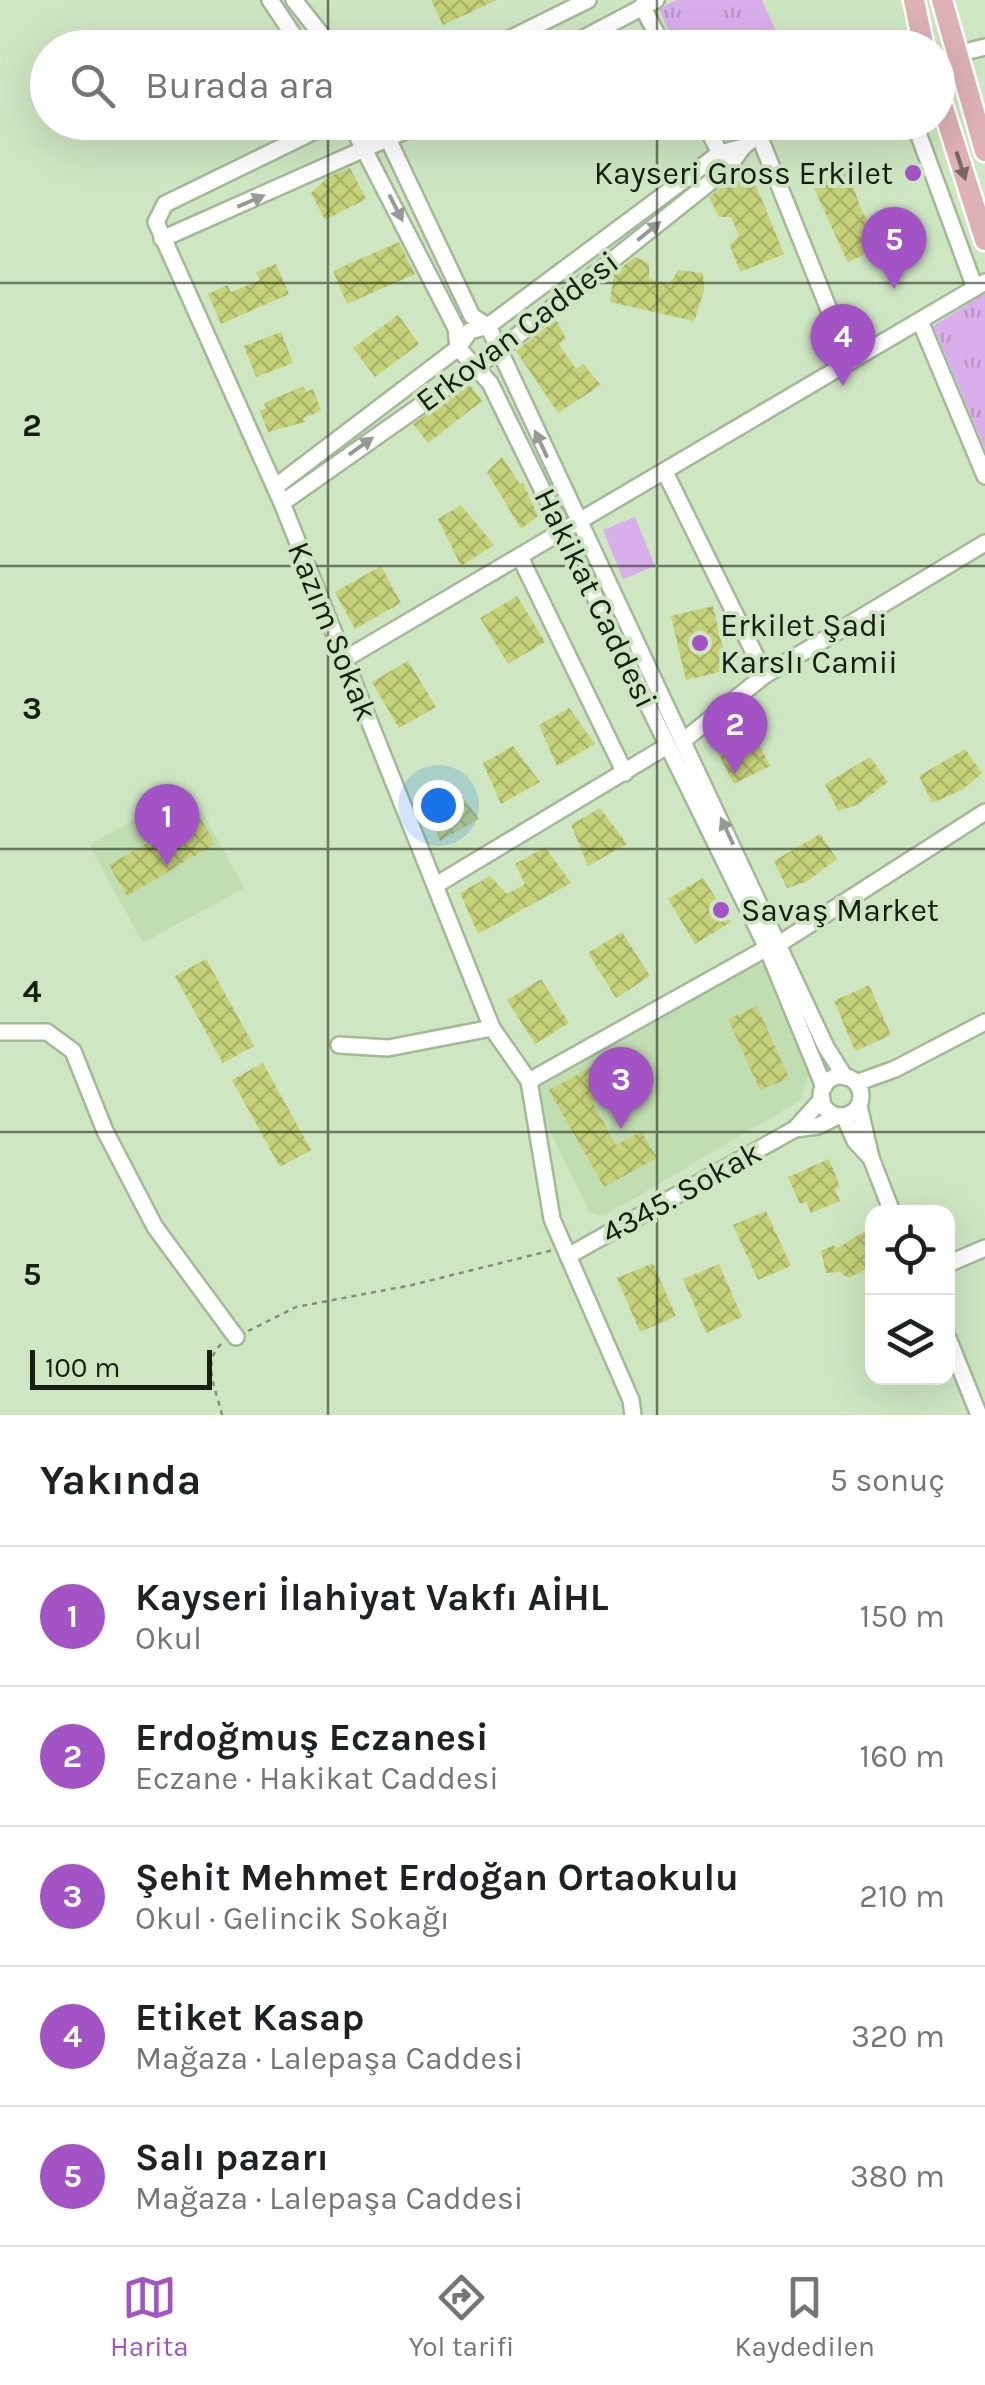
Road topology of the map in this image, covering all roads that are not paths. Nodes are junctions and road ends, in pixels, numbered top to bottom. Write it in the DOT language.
graph roads {
  1 [pos="270,0"];
  2 [pos="294,0"];
  3 [pos="588,0"];
  4 [pos="914,0"];
  5 [pos="942,0"];
  6 [pos="649,3"];
  7 [pos="560,7"];
  8 [pos="290,30"];
  9 [pos="318,30"];
  10 [pos="522,30"];
  11 [pos="599,30"];
  12 [pos="658,30"];
  13 [pos="920,30"];
  14 [pos="950,30"];
  15 [pos="955,47"];
  16 [pos="985,47"];
  17 [pos="957,54"];
  18 [pos="295,140"];
  19 [pos="361,140"];
  20 [pos="393,140"];
  21 [pos="714,140"];
  22 [pos="749,140"];
  23 [pos="761,140"];
  24 [pos="921,140"];
  25 [pos="953,140"];
  26 [pos="389,142"];
  27 [pos="742,147"];
  28 [pos="367,151"];
  29 [pos="985,151"];
  30 [pos="720,152"];
  31 [pos="728,168"];
  32 [pos="162,239"];
  33 [pos="985,240"];
  34 [pos="980,285"];
  35 [pos="920,321"];
  36 [pos="488,326"];
  37 [pos="458,348"];
  38 [pos="498,352"];
  39 [pos="850,362"];
  40 [pos="474,365"];
  41 [pos="665,472"];
  42 [pos="985,476"];
  43 [pos="275,487"];
  44 [pos="282,503"];
  45 [pos="570,527"];
  46 [pos="985,543"];
  47 [pos="520,557"];
  48 [pos="344,659"];
  49 [pos="765,675"];
  50 [pos="684,740"];
  51 [pos="667,746"];
  52 [pos="625,772"];
  53 [pos="985,812"];
  54 [pos="436,885"];
  55 [pos="773,946"];
  56 [pos="985,1022"];
  57 [pos="492,1028"];
  58 [pos="0,1032"];
  59 [pos="338,1045"];
  60 [pos="895,1069"];
  61 [pos="850,1080"];
  62 [pos="529,1081"];
  63 [pos="823,1093"];
  64 [pos="860,1103"];
  65 [pos="841,1116"];
  66 [pos="794,1128"];
  67 [pos="871,1158"];
  68 [pos="889,1205"];
  69 [pos="985,1248"];
  70 [pos="566,1251"];
  71 [pos="955,1261"];
  72 [pos="236,1337"];
  73 [pos="955,1355"];
  74 [pos="633,1415"];
  75 [pos="979,1415"];
  1 -- 8 [label="street"];
  2 -- 9 [label="street"];
  3 -- 7 [label="street"];
  4 -- 13 [label="main road"];
  5 -- 14 [label="main road"];
  6 -- 11 [label="street"];
  6 -- 12 [label="street"];
  7 -- 10 [label="street"];
  15 -- 17 [label="main road"];
  16 -- 17 [label="street"];
  17 -- 29 [label="main road"];
  18 -- 32 [label="street"];
  19 -- 28 [label="street, Hakikat Caddesi"];
  20 -- 26 [label="street"];
  21 -- 30 [label="street"];
  22 -- 27 [label="street, Erkovan Caddesi"];
  23 -- 39 [label="street"];
  24 -- 34 [label="street"];
  25 -- 33 [label="main road, one-way"];
  26 -- 28 [label="street"];
  26 -- 36 [label="street, Hakikat Caddesi"];
  27 -- 30 [label="street, Erkovan Caddesi"];
  27 -- 31 [label="street, Erkovan Caddesi"];
  32 -- 28 [label="street, one-way"];
  28 -- 37 [label="street, Hakikat Caddesi, one-way"];
  30 -- 31 [label="street"];
  30 -- 36 [label="street, Erkovan Caddesi"];
  38 -- 31 [label="street, Erkovan Caddesi, one-way"];
  32 -- 43 [label="street, Kazım Sokak"];
  34 -- 35 [label="street"];
  35 -- 39 [label="street"];
  35 -- 42 [label="street"];
  36 -- 37 [label="street, Erkovan Caddesi"];
  36 -- 38 [label="street, Hakikat Caddesi"];
  37 -- 40 [label="street, Hakikat Caddesi"];
  37 -- 43 [label="street, Erkovan Caddesi"];
  38 -- 40 [label="street, Erkovan Caddesi"];
  45 -- 38 [label="street, Hakikat Caddesi, one-way"];
  39 -- 41 [label="street"];
  44 -- 40 [label="street, Erkovan Caddesi, one-way"];
  40 -- 45 [label="street, Hakikat Caddesi"];
  41 -- 45 [label="street"];
  41 -- 49 [label="street"];
  43 -- 44 [label="street, Kazım Sokak"];
  44 -- 48 [label="street, Kazım Sokak"];
  45 -- 47 [label="street"];
  45 -- 50 [label="street, Hakikat Caddesi"];
  45 -- 51 [label="street, Hakikat Caddesi"];
  46 -- 49 [label="street"];
  47 -- 48 [label="street"];
  47 -- 52 [label="street"];
  48 -- 54 [label="street, Kazım Sokak"];
  49 -- 50 [label="street"];
  55 -- 50 [label="street, Hakikat Caddesi, one-way"];
  51 -- 52 [label="street"];
  51 -- 55 [label="street, Hakikat Caddesi"];
  52 -- 54 [label="street"];
  53 -- 55 [label="street"];
  54 -- 57 [label="street, Kazım Sokak"];
  55 -- 61 [label="street, Hakikat Caddesi"];
  55 -- 62 [label="street"];
  55 -- 63 [label="street, Hakikat Caddesi"];
  56 -- 60 [label="street"];
  57 -- 59 [label="street"];
  57 -- 62 [label="street, Kazım Sokak"];
  58 -- 72 [label="street"];
  60 -- 61 [label="street"];
  60 -- 64 [label="street"];
  61 -- 63 [label="street"];
  61 -- 64 [label="street"];
  62 -- 70 [label="street"];
  63 -- 65 [label="street"];
  63 -- 66 [label="street, 4345. Sokak"];
  64 -- 65 [label="street"];
  64 -- 67 [label="street"];
  65 -- 66 [label="street, 4345. Sokak"];
  65 -- 67 [label="street"];
  66 -- 70 [label="street, 4345. Sokak"];
  67 -- 68 [label="street"];
  69 -- 71 [label="street"];
  70 -- 74 [label="street"];
  73 -- 75 [label="street"];
}
